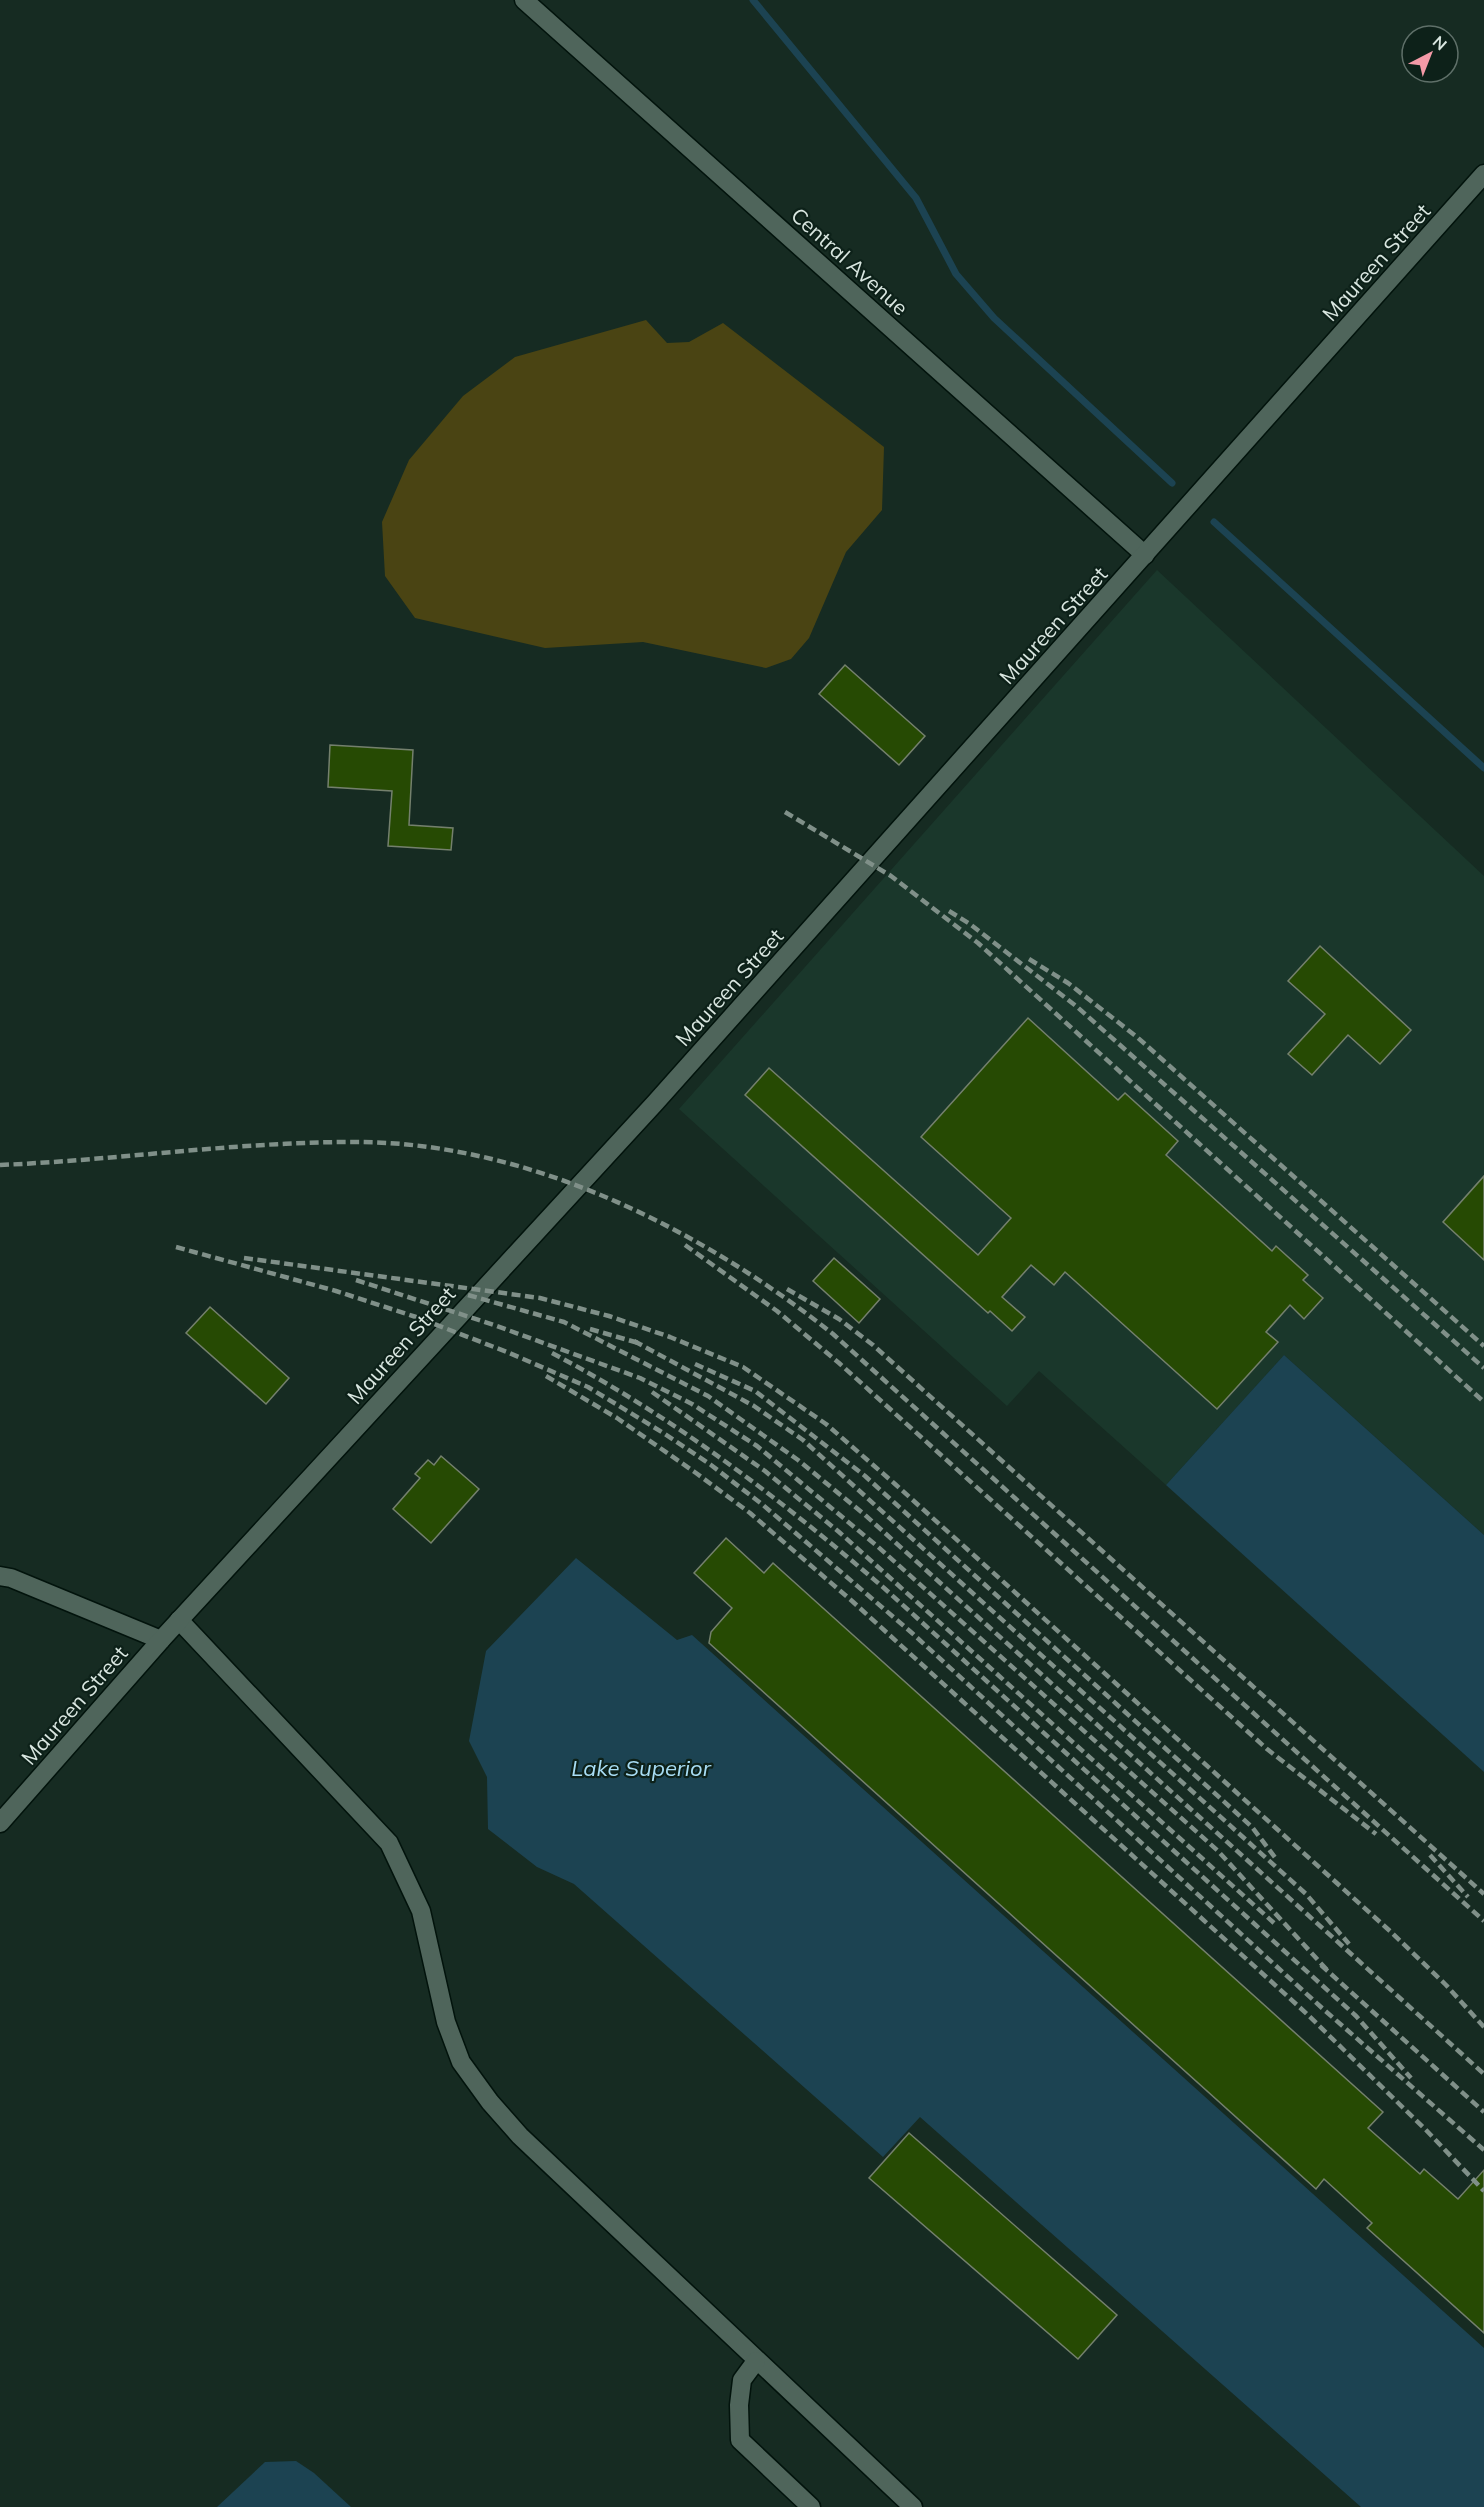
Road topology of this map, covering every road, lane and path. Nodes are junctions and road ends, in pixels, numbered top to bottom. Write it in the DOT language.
graph roads {
  1 [pos="524,0"];
  2 [pos="1484,174"];
  3 [pos="1145,555"];
  4 [pos="0,1576"];
  5 [pos="179,1620"];
  6 [pos="161,1640"];
  7 [pos="0,1823"];
  8 [pos="756,2361"];
  9 [pos="811,2507"];
  10 [pos="913,2507"];
  1 -- 3 [label="street, Central Avenue"];
  2 -- 3 [label="street, Maureen Street"];
  3 -- 5 [label="street, Maureen Street"];
  4 -- 6 [label="street"];
  5 -- 6 [label="street, Maureen Street"];
  5 -- 8 [label="street"];
  6 -- 7 [label="street, Maureen Street"];
  8 -- 9 [label="street"];
  8 -- 10 [label="street"];
}
